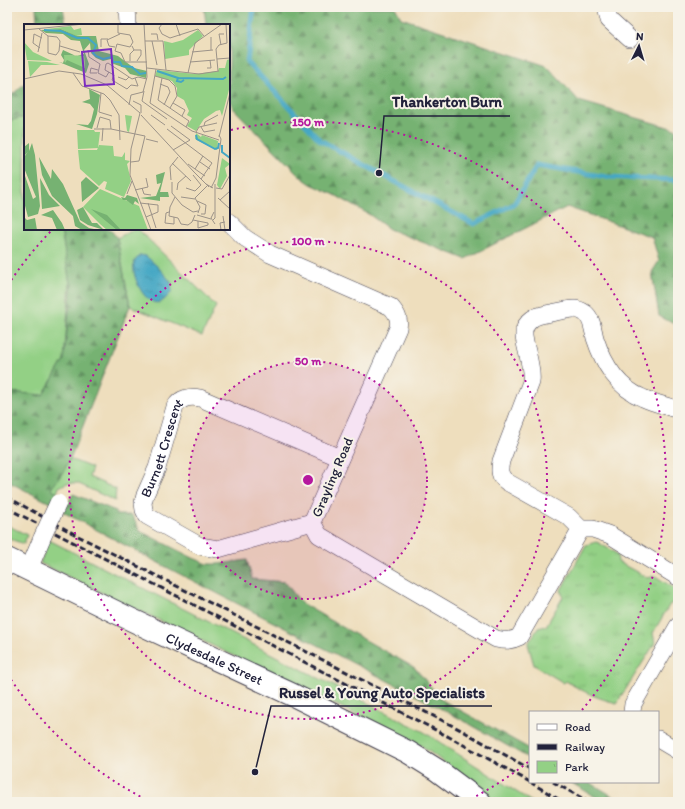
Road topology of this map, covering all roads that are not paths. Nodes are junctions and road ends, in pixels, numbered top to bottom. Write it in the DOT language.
graph roads {
  1 [pos="127,7"];
  2 [pos="606,7"];
  3 [pos="128,24"];
  4 [pos="630,39"];
  5 [pos="230,223"];
  6 [pos="678,410"];
  7 [pos="340,458"];
  8 [pos="58,503"];
  9 [pos="312,522"];
  10 [pos="581,529"];
  11 [pos="7,559"];
  12 [pos="29,569"];
  13 [pos="678,576"];
  14 [pos="678,626"];
  15 [pos="632,711"];
  16 [pos="659,740"];
  17 [pos="678,751"];
  18 [pos="480,802"];
  1 -- 3 [label="street"];
  2 -- 4 [label="street"];
  5 -- 7 [label="street, Grayling Road"];
  6 -- 10 [label="street"];
  7 -- 9 [label="street, Grayling Road"];
  7 -- 9 [label="street, Burnett Crescent"];
  8 -- 12 [label="street, bridge"];
  9 -- 10 [label="street, Grayling Road"];
  10 -- 13 [label="street"];
  11 -- 12 [label="main road, Clydesdale Street"];
  12 -- 18 [label="main road, Clydesdale Street"];
  14 -- 15 [label="street"];
  16 -- 17 [label="street"];
}
